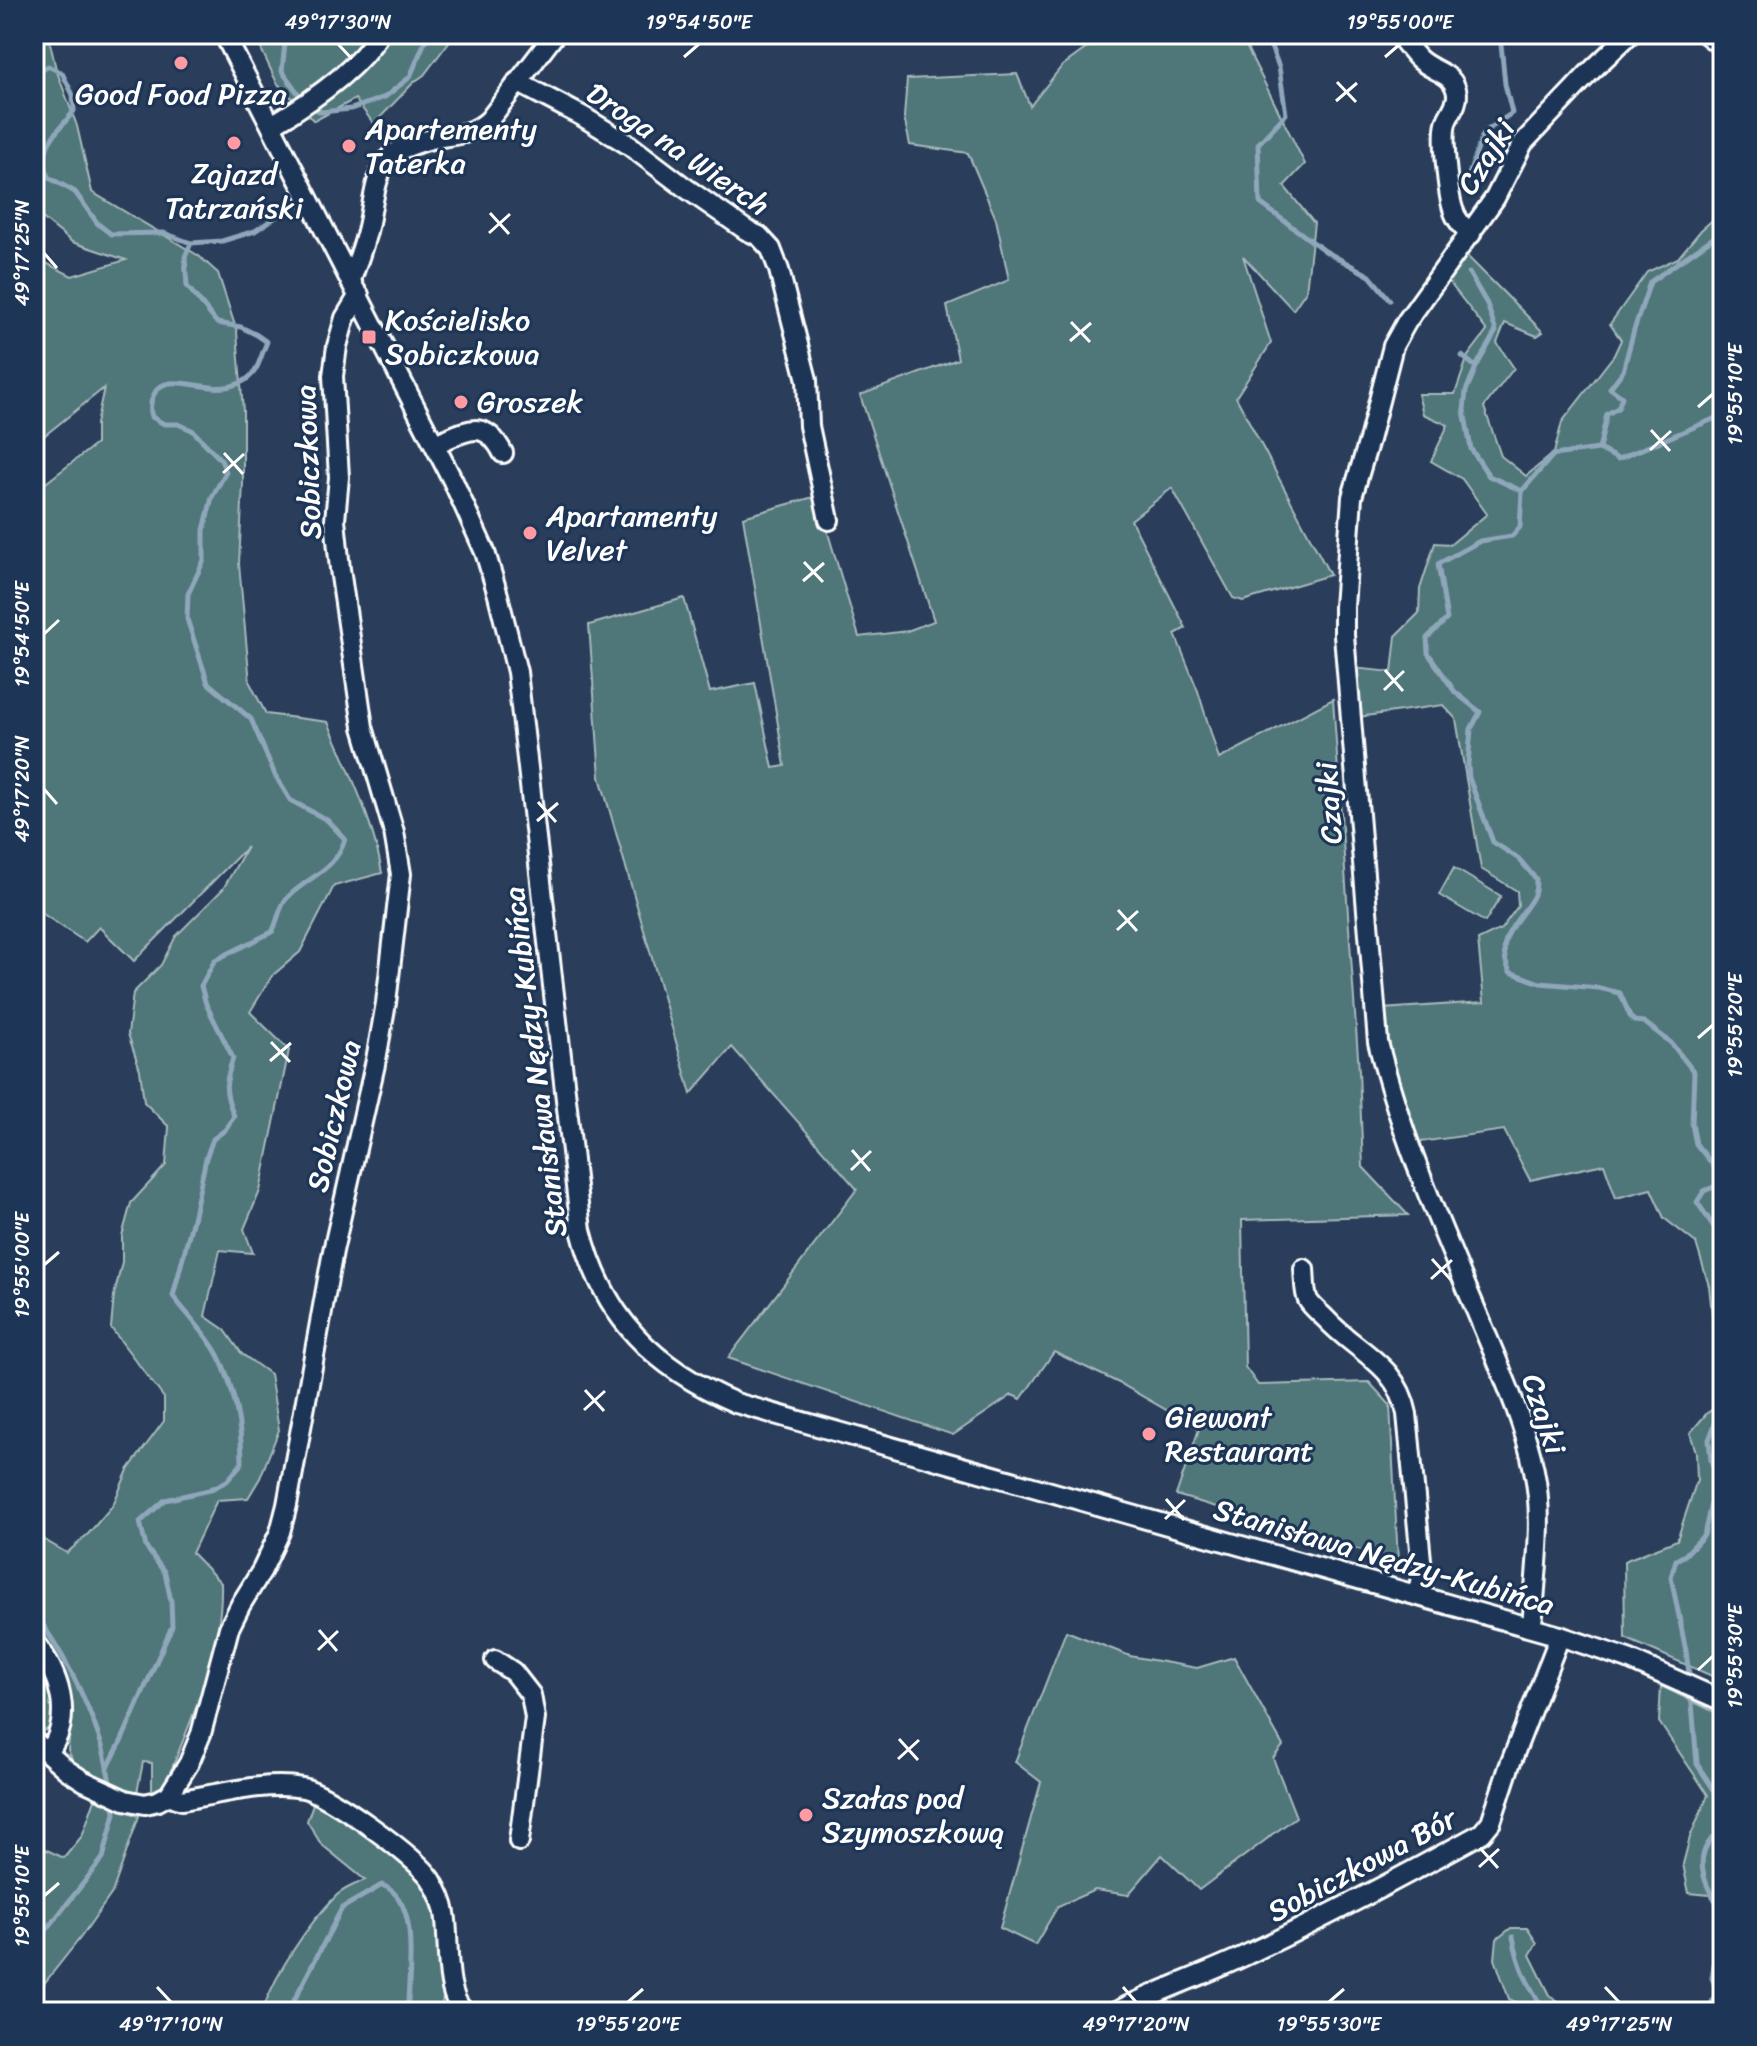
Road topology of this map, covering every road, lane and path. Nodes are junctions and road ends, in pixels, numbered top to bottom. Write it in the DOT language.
graph roads {
  1 [pos="224,34"];
  2 [pos="379,34"];
  3 [pos="555,34"];
  4 [pos="1398,34"];
  5 [pos="1630,34"];
  6 [pos="1706,34"];
  7 [pos="1723,47"];
  8 [pos="517,82"];
  9 [pos="272,125"];
  10 [pos="1471,234"];
  11 [pos="355,288"];
  12 [pos="435,444"];
  13 [pos="503,453"];
  14 [pos="829,520"];
  15 [pos="1304,1269"];
  16 [pos="1418,1595"];
  17 [pos="1531,1627"];
  18 [pos="1560,1636"];
  19 [pos="34,1641"];
  20 [pos="495,1660"];
  21 [pos="1718,1698"];
  22 [pos="41,1747"];
  23 [pos="169,1795"];
  24 [pos="519,1841"];
  25 [pos="465,2012"];
  26 [pos="1116,2012"];
  1 -- 9 [label="street, Stanisława Nędzy-Kubińca"];
  2 -- 9 [label="street"];
  3 -- 8 [label="street"];
  4 -- 10 [label="street"];
  5 -- 10 [label="street, Czajki"];
  6 -- 7 [label="street"];
  8 -- 11 [label="street, Sobiczkowa"];
  8 -- 14 [label="street, Droga na Wierch"];
  9 -- 11 [label="street, Stanisława Nędzy-Kubińca"];
  10 -- 17 [label="street, Czajki"];
  11 -- 12 [label="street, Stanisława Nędzy-Kubińca"];
  11 -- 23 [label="street, Sobiczkowa"];
  12 -- 13 [label="street"];
  12 -- 16 [label="street, Stanisława Nędzy-Kubińca"];
  15 -- 16 [label="street"];
  16 -- 17 [label="street, Stanisława Nędzy-Kubińca"];
  17 -- 18 [label="street, Stanisława Nędzy-Kubińca"];
  18 -- 21 [label="street, Stanisława Nędzy-Kubińca"];
  18 -- 26 [label="street, Sobiczkowa Bór"];
  19 -- 22 [label="street"];
  20 -- 24 [label="street"];
  22 -- 23 [label="street"];
  23 -- 25 [label="street"];
}
